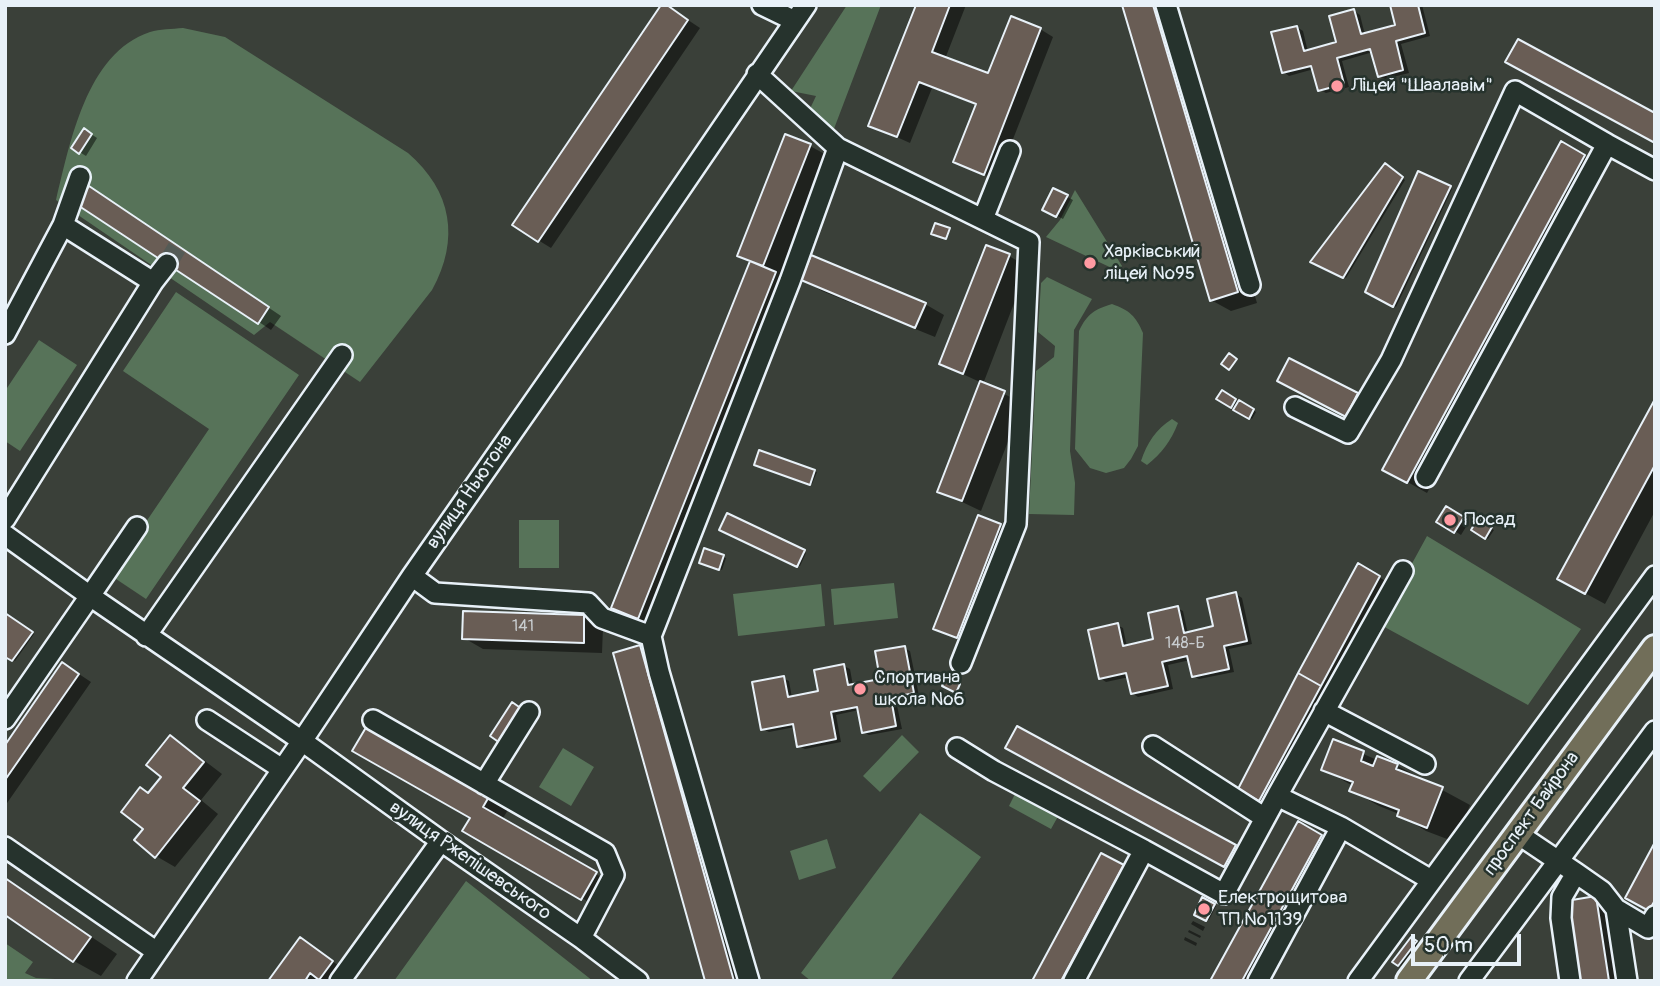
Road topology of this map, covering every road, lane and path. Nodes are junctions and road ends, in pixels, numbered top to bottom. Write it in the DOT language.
graph roads {
  1 [pos="762,5"];
  2 [pos="1166,5"];
  3 [pos="800,13"];
  4 [pos="757,74"];
  5 [pos="1607,144"];
  6 [pos="838,148"];
  7 [pos="1010,151"];
  8 [pos="1655,170"];
  9 [pos="80,177"];
  10 [pos="983,219"];
  11 [pos="63,225"];
  12 [pos="167,264"];
  13 [pos="153,282"];
  14 [pos="1251,285"];
  15 [pos="5,334"];
  16 [pos="342,355"];
  17 [pos="1295,407"];
  18 [pos="1426,477"];
  19 [pos="5,519"];
  20 [pos="137,527"];
  21 [pos="5,535"];
  22 [pos="1403,571"];
  23 [pos="412,576"];
  24 [pos="1655,576"];
  25 [pos="90,596"];
  26 [pos="146,636"];
  27 [pos="651,636"];
  28 [pos="1655,648"];
  29 [pos="961,663"];
  30 [pos="1324,711"];
  31 [pos="528,712"];
  32 [pos="5,719"];
  33 [pos="207,720"];
  34 [pos="373,720"];
  35 [pos="1655,731"];
  36 [pos="302,741"];
  37 [pos="1153,746"];
  38 [pos="957,748"];
  39 [pos="1425,764"];
  40 [pos="282,769"];
  41 [pos="497,786"];
  42 [pos="1277,796"];
  43 [pos="1265,818"];
  44 [pos="1340,827"];
  45 [pos="1518,834"];
  46 [pos="440,841"];
  47 [pos="5,847"];
  48 [pos="1144,850"];
  49 [pos="1559,860"];
  50 [pos="1577,873"];
  51 [pos="1431,880"];
  52 [pos="1616,909"];
  53 [pos="1655,916"];
  54 [pos="581,938"];
  55 [pos="157,952"];
  56 [pos="137,981"];
  57 [pos="340,981"];
  58 [pos="638,981"];
  59 [pos="749,981"];
  60 [pos="1074,981"];
  61 [pos="1258,981"];
  62 [pos="1357,981"];
  63 [pos="1409,981"];
  64 [pos="1469,981"];
  65 [pos="1570,981"];
  66 [pos="1628,981"];
  1 -- 3 [label="street"];
  2 -- 14 [label="street"];
  3 -- 4 [label="street, вулиця Ньютона"];
  4 -- 6 [label="street"];
  4 -- 23 [label="street, вулиця Ньютона"];
  5 -- 8 [label="street"];
  5 -- 17 [label="street"];
  5 -- 18 [label="street"];
  6 -- 10 [label="street"];
  6 -- 27 [label="street"];
  7 -- 10 [label="street"];
  9 -- 11 [label="street"];
  10 -- 29 [label="street"];
  11 -- 13 [label="street"];
  11 -- 15 [label="street"];
  12 -- 13 [label="street"];
  13 -- 19 [label="street"];
  16 -- 26 [label="street"];
  20 -- 25 [label="street"];
  21 -- 25 [label="street, вулиця Ржепішевського"];
  22 -- 30 [label="street"];
  23 -- 27 [label="street"];
  23 -- 36 [label="street, вулиця Ньютона"];
  24 -- 51 [label="street"];
  25 -- 26 [label="street, вулиця Ржепішевського"];
  25 -- 32 [label="street"];
  26 -- 36 [label="street, вулиця Ржепішевського"];
  27 -- 59 [label="street"];
  28 -- 45 [label="main road, проспект Байрона"];
  30 -- 39 [label="street"];
  30 -- 42 [label="street"];
  31 -- 41 [label="street"];
  33 -- 40 [label="street"];
  34 -- 41 [label="street"];
  35 -- 49 [label="street"];
  36 -- 40 [label="street, вулиця Ньютона"];
  36 -- 46 [label="street, вулиця Ржепішевського"];
  37 -- 43 [label="street"];
  38 -- 48 [label="street"];
  40 -- 55 [label="street, вулиця Ньютона"];
  41 -- 54 [label="street"];
  42 -- 43 [label="street"];
  42 -- 44 [label="street"];
  43 -- 48 [label="street"];
  44 -- 51 [label="street"];
  44 -- 61 [label="street"];
  45 -- 49 [label="street"];
  45 -- 63 [label="main road, проспект Байрона"];
  46 -- 54 [label="street, вулиця Ржепішевського"];
  46 -- 57 [label="street"];
  47 -- 55 [label="street"];
  48 -- 60 [label="street"];
  49 -- 50 [label="street"];
  49 -- 64 [label="street"];
  50 -- 52 [label="street"];
  50 -- 65 [label="street"];
  51 -- 62 [label="street"];
  52 -- 53 [label="street"];
  52 -- 66 [label="street"];
  54 -- 58 [label="street, вулиця Ржепішевського"];
  55 -- 56 [label="street, вулиця Ньютона"];
}
